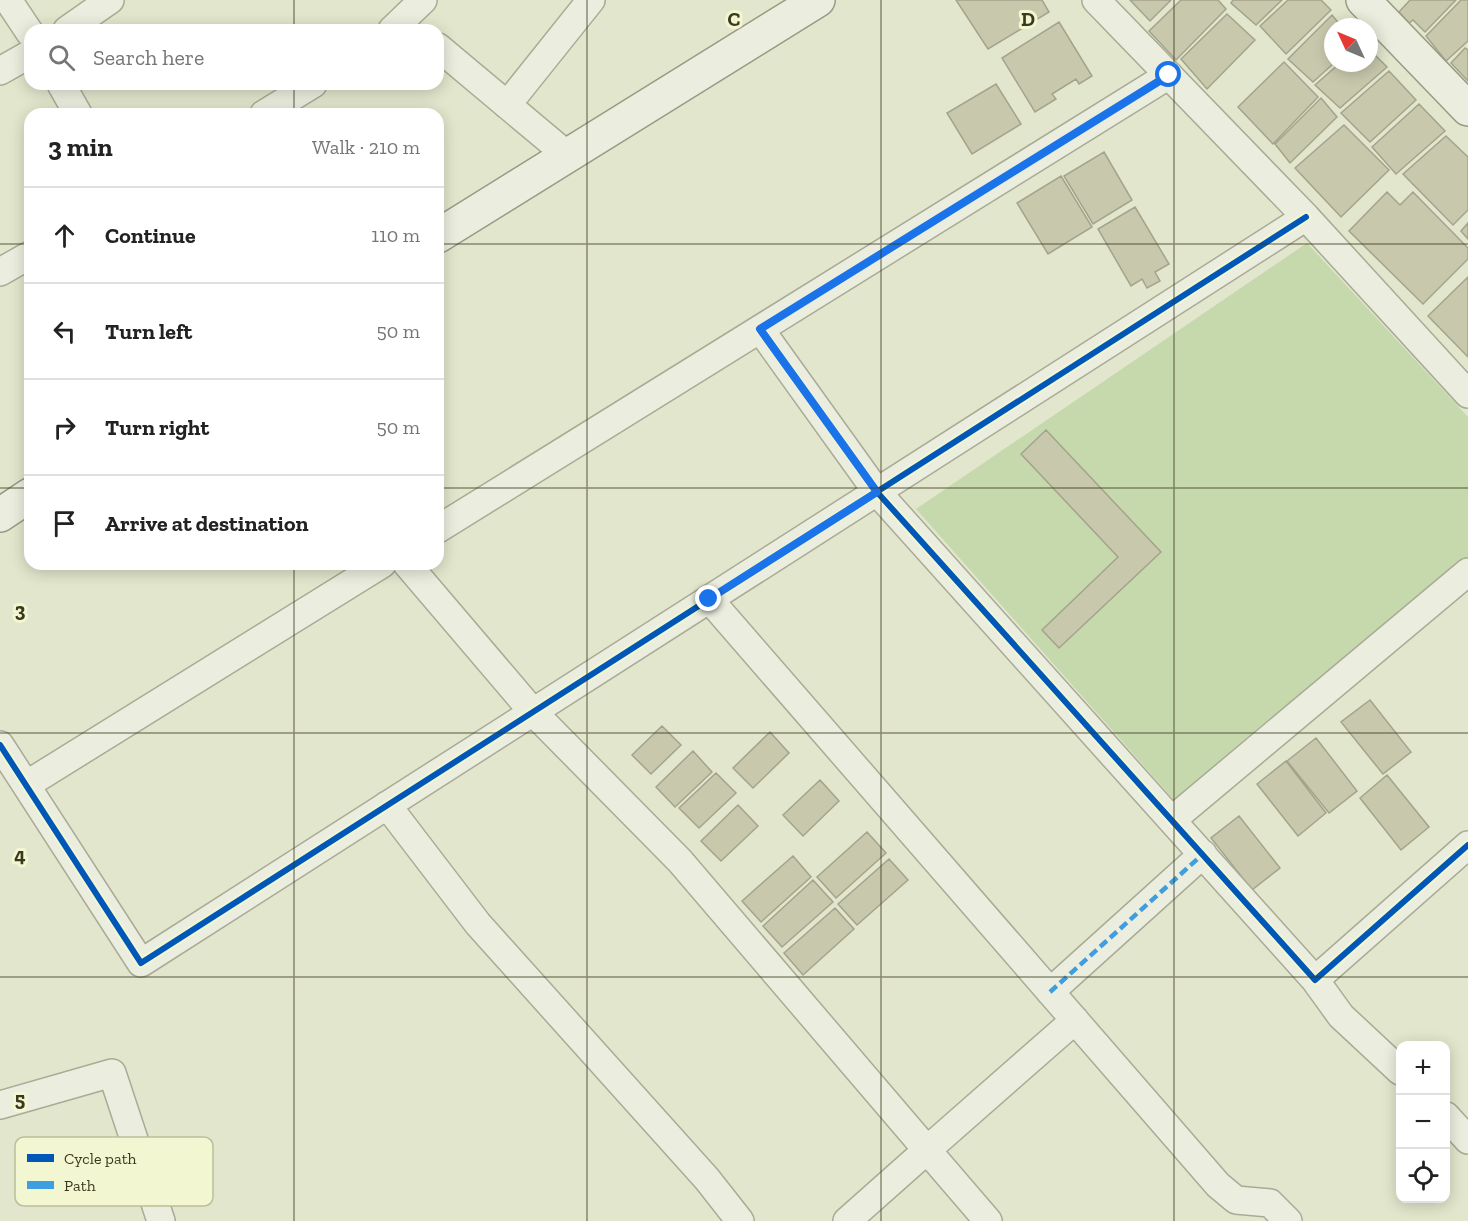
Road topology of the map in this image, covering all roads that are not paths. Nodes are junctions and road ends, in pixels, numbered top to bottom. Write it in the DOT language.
graph roads {
  1 [pos="8,0"];
  2 [pos="110,0"];
  3 [pos="423,0"];
  4 [pos="591,0"];
  5 [pos="818,0"];
  6 [pos="1096,0"];
  7 [pos="1363,0"];
  8 [pos="401,20"];
  9 [pos="24,24"];
  10 [pos="76,24"];
  11 [pos="444,52"];
  12 [pos="24,57"];
  13 [pos="0,71"];
  14 [pos="1169,75"];
  15 [pos="64,90"];
  16 [pos="302,90"];
  17 [pos="507,105"];
  18 [pos="75,108"];
  19 [pos="274,108"];
  20 [pos="1468,109"];
  21 [pos="567,156"];
  22 [pos="1306,217"];
  23 [pos="444,232"];
  24 [pos="24,258"];
  25 [pos="0,272"];
  26 [pos="760,329"];
  27 [pos="1468,394"];
  28 [pos="877,492"];
  29 [pos="24,499"];
  30 [pos="0,515"];
  31 [pos="444,525"];
  32 [pos="372,570"];
  33 [pos="412,570"];
  34 [pos="1468,572"];
  35 [pos="709,599"];
  36 [pos="533,712"];
  37 [pos="0,745"];
  38 [pos="26,784"];
  39 [pos="387,805"];
  40 [pos="1172,820"];
  41 [pos="1468,845"];
  42 [pos="1203,854"];
  43 [pos="1315,980"];
  44 [pos="1050,992"];
  45 [pos="1075,1020"];
  46 [pos="1396,1066"];
  47 [pos="0,1105"];
  48 [pos="1450,1120"];
  49 [pos="133,1137"];
  50 [pos="1468,1140"];
  51 [pos="927,1150"];
  52 [pos="156,1206"];
  53 [pos="1272,1215"];
  54 [pos="161,1221"];
  55 [pos="740,1221"];
  56 [pos="847,1221"];
  57 [pos="988,1221"];
  1 -- 9 [label="street"];
  2 -- 10 [label="street"];
  3 -- 8 [label="street"];
  4 -- 17 [label="street"];
  5 -- 21 [label="street"];
  6 -- 14 [label="street"];
  7 -- 20 [label="street"];
  11 -- 17 [label="street"];
  12 -- 13 [label="street"];
  14 -- 22 [label="street"];
  14 -- 26 [label="street"];
  15 -- 18 [label="street"];
  16 -- 19 [label="street"];
  17 -- 21 [label="street"];
  21 -- 23 [label="street"];
  22 -- 27 [label="street"];
  22 -- 28 [label="street"];
  24 -- 25 [label="street"];
  26 -- 28 [label="street"];
  26 -- 31 [label="street"];
  28 -- 35 [label="street"];
  28 -- 40 [label="street"];
  29 -- 30 [label="street"];
  32 -- 38 [label="street"];
  33 -- 36 [label="street"];
  34 -- 40 [label="street"];
  35 -- 36 [label="street"];
  35 -- 44 [label="street"];
  36 -- 39 [label="street"];
  36 -- 51 [label="street"];
  37 -- 38 [label="street"];
  38 -- 39 [label="street"];
  39 -- 55 [label="street"];
  40 -- 42 [label="street"];
  41 -- 43 [label="street"];
  42 -- 43 [label="street"];
  42 -- 44 [label="street"];
  43 -- 46 [label="street"];
  44 -- 45 [label="street"];
  45 -- 51 [label="street"];
  45 -- 53 [label="street"];
  47 -- 49 [label="street"];
  48 -- 50 [label="street"];
  51 -- 56 [label="street"];
  51 -- 57 [label="street"];
  52 -- 54 [label="street"];
}
